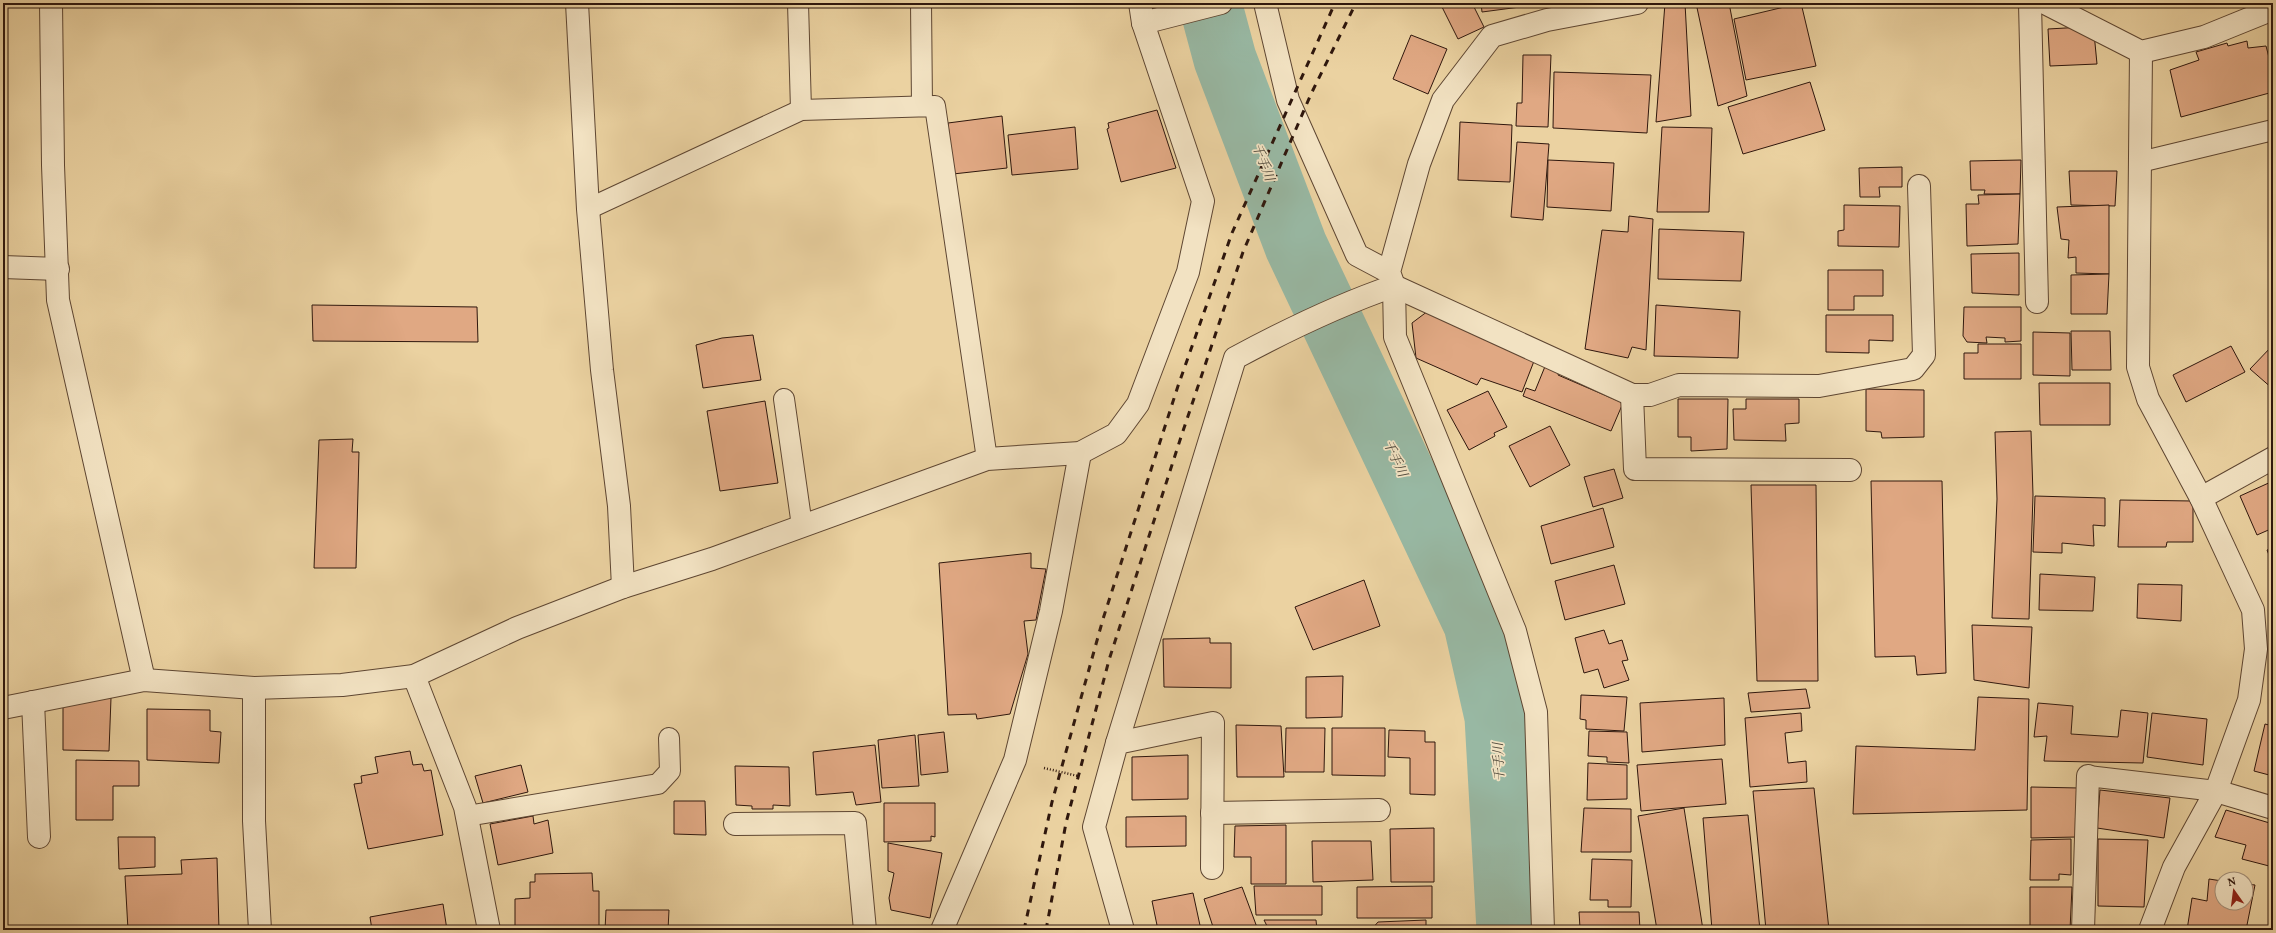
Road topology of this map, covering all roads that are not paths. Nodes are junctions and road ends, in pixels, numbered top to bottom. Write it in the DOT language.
graph roads {
  1 [pos="51,3"];
  2 [pos="577,3"];
  3 [pos="798,3"];
  4 [pos="921,3"];
  5 [pos="1221,3"];
  6 [pos="1265,3"];
  7 [pos="2030,3"];
  8 [pos="2045,3"];
  9 [pos="1626,4"];
  10 [pos="2273,9"];
  11 [pos="1142,13"];
  12 [pos="2141,52"];
  13 [pos="922,106"];
  14 [pos="801,110"];
  15 [pos="2273,130"];
  16 [pos="2140,162"];
  17 [pos="1919,186"];
  18 [pos="588,209"];
  19 [pos="3,267"];
  20 [pos="58,269"];
  21 [pos="1391,279"];
  22 [pos="2037,302"];
  23 [pos="1632,395"];
  24 [pos="784,399"];
  25 [pos="1080,453"];
  26 [pos="2273,458"];
  27 [pos="987,459"];
  28 [pos="1850,470"];
  29 [pos="2201,498"];
  30 [pos="802,526"];
  31 [pos="623,587"];
  32 [pos="414,676"];
  33 [pos="144,680"];
  34 [pos="254,688"];
  35 [pos="33,702"];
  36 [pos="3,708"];
  37 [pos="669,738"];
  38 [pos="1117,743"];
  39 [pos="2088,776"];
  40 [pos="2216,791"];
  41 [pos="2273,808"];
  42 [pos="1379,810"];
  43 [pos="1212,813"];
  44 [pos="467,816"];
  45 [pos="735,824"];
  46 [pos="39,837"];
  47 [pos="1212,868"];
  48 [pos="260,930"];
  49 [pos="489,930"];
  50 [pos="865,930"];
  51 [pos="942,930"];
  52 [pos="1124,930"];
  53 [pos="1543,930"];
  54 [pos="2083,930"];
  55 [pos="2150,930"];
  1 -- 20 [label="street"];
  2 -- 18 [label="street"];
  3 -- 14 [label="lane"];
  4 -- 13 [label="lane"];
  5 -- 11 [label="street"];
  6 -- 21 [label="street"];
  7 -- 22 [label="street"];
  8 -- 12 [label="street"];
  9 -- 21 [label="street"];
  10 -- 12 [label="street"];
  11 -- 25 [label="street"];
  12 -- 16 [label="street"];
  13 -- 14 [label="lane"];
  13 -- 27 [label="lane"];
  14 -- 18 [label="lane"];
  15 -- 16 [label="lane"];
  16 -- 29 [label="street"];
  17 -- 23 [label="street"];
  18 -- 31 [label="street"];
  19 -- 20 [label="street"];
  20 -- 33 [label="street"];
  21 -- 23 [label="street"];
  21 -- 38 [label="street"];
  21 -- 53 [label="street"];
  23 -- 28 [label="street"];
  24 -- 30 [label="lane"];
  25 -- 27 [label="street"];
  25 -- 51 [label="street"];
  26 -- 29 [label="street"];
  27 -- 30 [label="street"];
  29 -- 40 [label="street"];
  30 -- 31 [label="street"];
  31 -- 32 [label="street"];
  32 -- 34 [label="street"];
  32 -- 44 [label="street"];
  33 -- 34 [label="street"];
  33 -- 35 [label="street"];
  34 -- 48 [label="street"];
  35 -- 36 [label="street"];
  35 -- 46 [label="street"];
  37 -- 44 [label="lane"];
  38 -- 43 [label="street"];
  38 -- 52 [label="street"];
  39 -- 40 [label="lane"];
  39 -- 54 [label="street"];
  40 -- 41 [label="street"];
  40 -- 55 [label="street"];
  42 -- 43 [label="street"];
  43 -- 47 [label="street"];
  44 -- 49 [label="street"];
  45 -- 50 [label="street"];
}
